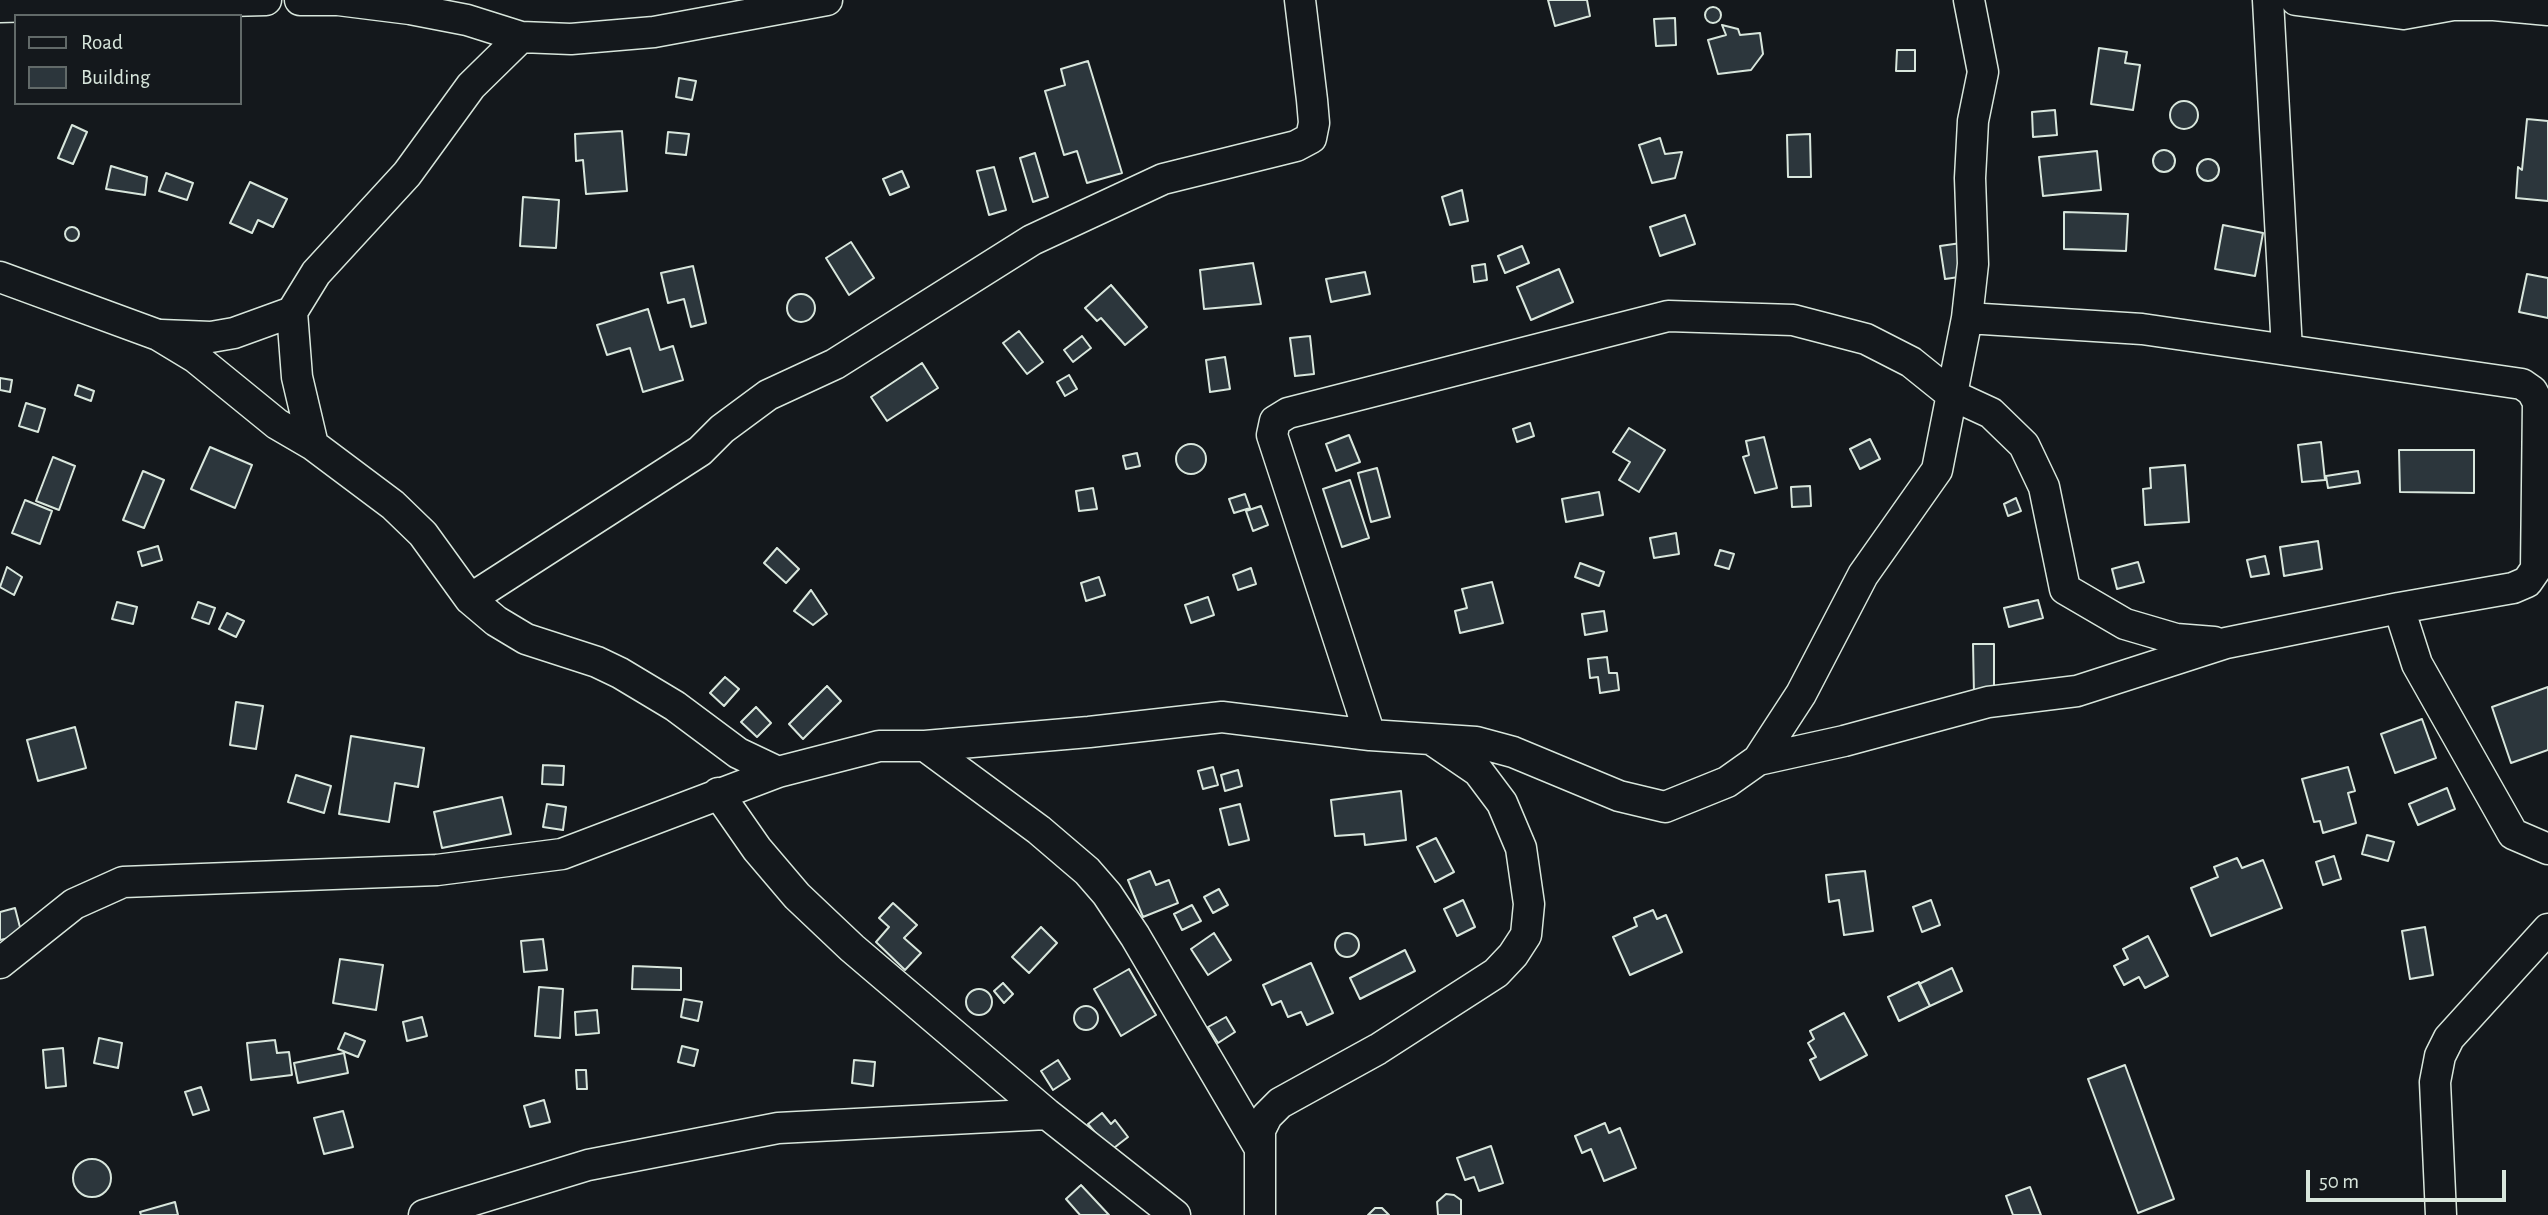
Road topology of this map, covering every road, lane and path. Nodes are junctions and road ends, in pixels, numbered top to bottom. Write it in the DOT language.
graph roads {
  1 [pos="266,0"];
  2 [pos="300,0"];
  3 [pos="338,0"];
  4 [pos="827,0"];
  5 [pos="1300,0"];
  6 [pos="1969,0"];
  7 [pos="2267,0"];
  8 [pos="2296,0"];
  9 [pos="0,7"];
  10 [pos="2548,10"];
  11 [pos="521,37"];
  12 [pos="0,277"];
  13 [pos="292,312"];
  14 [pos="1967,318"];
  15 [pos="158,335"];
  16 [pos="2287,349"];
  17 [pos="1952,395"];
  18 [pos="313,445"];
  19 [pos="470,599"];
  20 [pos="2399,608"];
  21 [pos="2226,643"];
  22 [pos="1370,735"];
  23 [pos="1434,741"];
  24 [pos="925,746"];
  25 [pos="1758,760"];
  26 [pos="778,772"];
  27 [pos="718,793"];
  28 [pos="2548,849"];
  29 [pos="2548,929"];
  30 [pos="0,963"];
  31 [pos="1047,1114"];
  32 [pos="1259,1147"];
  33 [pos="424,1215"];
  34 [pos="1175,1215"];
  35 [pos="1260,1215"];
  36 [pos="2441,1215"];
  1 -- 9 [label="street"];
  2 -- 3 [label="street"];
  3 -- 11 [label="street"];
  4 -- 11 [label="street"];
  5 -- 19 [label="street"];
  6 -- 14 [label="street"];
  7 -- 16 [label="street"];
  8 -- 10 [label="street"];
  11 -- 13 [label="street"];
  12 -- 15 [label="street"];
  13 -- 15 [label="street"];
  13 -- 18 [label="street"];
  14 -- 16 [label="street"];
  14 -- 17 [label="street"];
  15 -- 18 [label="street"];
  16 -- 20 [label="street"];
  17 -- 21 [label="street"];
  17 -- 22 [label="street"];
  17 -- 25 [label="street"];
  18 -- 19 [label="street"];
  19 -- 26 [label="street"];
  20 -- 21 [label="street"];
  20 -- 28 [label="street"];
  21 -- 25 [label="street"];
  22 -- 23 [label="street"];
  22 -- 24 [label="street"];
  23 -- 25 [label="street"];
  23 -- 32 [label="street"];
  24 -- 26 [label="street"];
  24 -- 32 [label="street"];
  26 -- 27 [label="street"];
  27 -- 30 [label="street"];
  27 -- 31 [label="street"];
  29 -- 36 [label="street"];
  31 -- 33 [label="street"];
  31 -- 34 [label="street"];
  32 -- 35 [label="street"];
}
